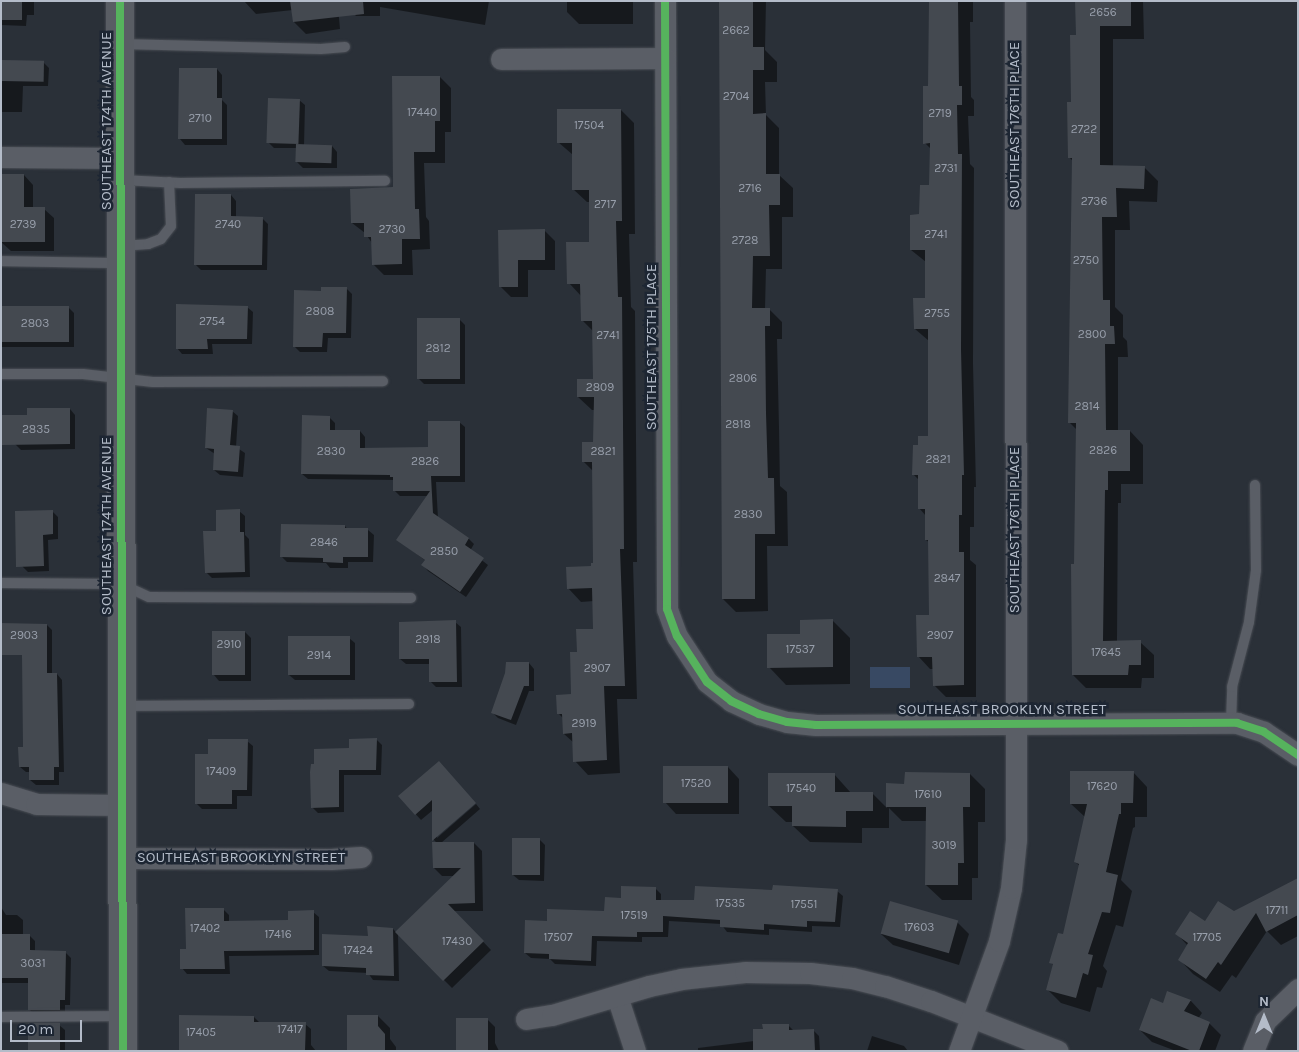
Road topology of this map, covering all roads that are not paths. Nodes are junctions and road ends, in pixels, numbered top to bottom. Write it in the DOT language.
graph roads {
  1 [pos="120,1"];
  2 [pos="665,1"];
  3 [pos="1015,1"];
  4 [pos="120,44"];
  5 [pos="345,47"];
  6 [pos="665,58"];
  7 [pos="501,60"];
  8 [pos="1,157"];
  9 [pos="121,169"];
  10 [pos="385,181"];
  11 [pos="168,182"];
  12 [pos="121,255"];
  13 [pos="1,261"];
  14 [pos="1,374"];
  15 [pos="120,379"];
  16 [pos="383,381"];
  17 [pos="1255,485"];
  18 [pos="1,584"];
  19 [pos="121,584"];
  20 [pos="410,598"];
  21 [pos="708,682"];
  22 [pos="409,704"];
  23 [pos="122,706"];
  24 [pos="1231,723"];
  25 [pos="1015,724"];
  26 [pos="1298,756"];
  27 [pos="1,793"];
  28 [pos="122,804"];
  29 [pos="361,857"];
  30 [pos="122,858"];
  31 [pos="1298,989"];
  32 [pos="617,996"];
  33 [pos="123,1016"];
  34 [pos="1,1017"];
  35 [pos="971,1017"];
  36 [pos="526,1019"];
  37 [pos="123,1051"];
  38 [pos="635,1051"];
  39 [pos="959,1051"];
  40 [pos="1058,1051"];
  41 [pos="1253,1051"];
  1 -- 4 [label="street, SOUTHEAST 174TH AVENUE"];
  2 -- 6 [label="street, SOUTHEAST 175TH PLACE"];
  3 -- 25 [label="street, SOUTHEAST 176TH PLACE"];
  4 -- 5 [label="lane"];
  4 -- 9 [label="street, SOUTHEAST 174TH AVENUE"];
  6 -- 7 [label="street"];
  6 -- 21 [label="street, SOUTHEAST 175TH PLACE"];
  8 -- 9 [label="street"];
  9 -- 11 [label="lane"];
  9 -- 12 [label="street, SOUTHEAST 174TH AVENUE"];
  10 -- 11 [label="lane"];
  11 -- 12 [label="lane"];
  12 -- 13 [label="lane"];
  12 -- 15 [label="street, SOUTHEAST 174TH AVENUE"];
  14 -- 15 [label="lane"];
  15 -- 16 [label="lane"];
  15 -- 19 [label="street, SOUTHEAST 174TH AVENUE"];
  17 -- 24 [label="lane"];
  18 -- 19 [label="lane"];
  19 -- 20 [label="lane"];
  19 -- 23 [label="street, SOUTHEAST 174TH AVENUE"];
  21 -- 25 [label="street, SOUTHEAST BROOKLYN STREET"];
  22 -- 23 [label="lane"];
  23 -- 28 [label="street, SOUTHEAST 174TH AVENUE"];
  24 -- 25 [label="street, SOUTHEAST BROOKLYN STREET"];
  24 -- 26 [label="street, SOUTHEAST BROOKLYN STREET"];
  25 -- 35 [label="street, SOUTHEAST 176TH PLACE"];
  27 -- 28 [label="street"];
  28 -- 30 [label="street, SOUTHEAST 174TH AVENUE"];
  29 -- 30 [label="street, SOUTHEAST BROOKLYN STREET"];
  30 -- 33 [label="street, SOUTHEAST 174TH AVENUE"];
  31 -- 41 [label="street"];
  32 -- 35 [label="street"];
  32 -- 36 [label="street"];
  32 -- 38 [label="street"];
  33 -- 34 [label="lane"];
  33 -- 37 [label="street, SOUTHEAST 174TH AVENUE"];
  35 -- 39 [label="street, SOUTHEAST 176TH PLACE"];
  35 -- 40 [label="street"];
}
